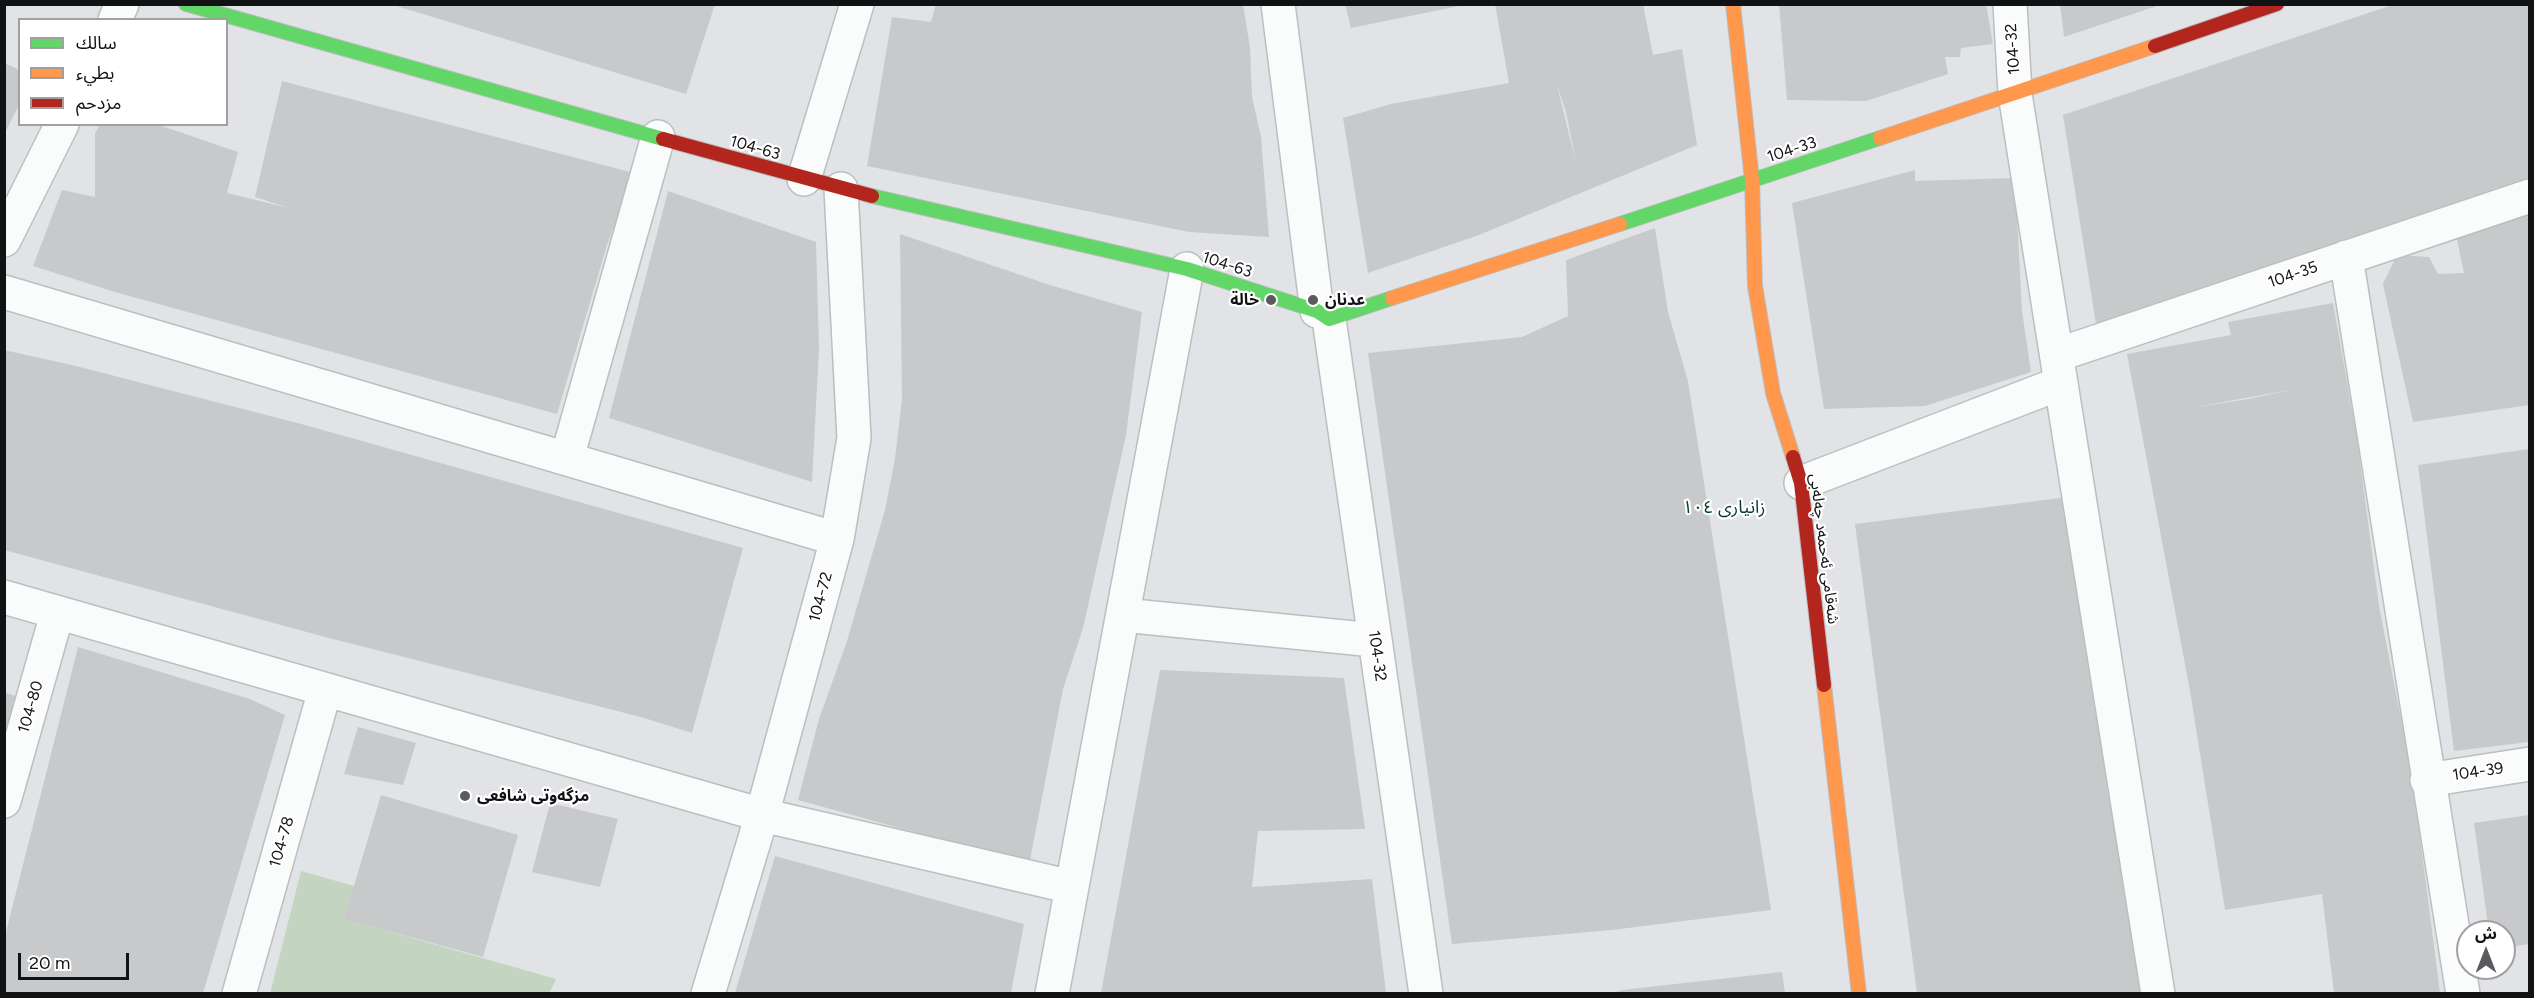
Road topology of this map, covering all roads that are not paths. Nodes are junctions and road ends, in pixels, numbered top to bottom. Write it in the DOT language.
graph roads {
  1 [pos="122,4"];
  2 [pos="186,4"];
  3 [pos="857,4"];
  4 [pos="1278,4"];
  5 [pos="1733,4"];
  6 [pos="2010,4"];
  7 [pos="2277,4"];
  8 [pos="239,11"];
  9 [pos="116,18"];
  10 [pos="2015,94"];
  11 [pos="61,126"];
  12 [pos="658,138"];
  13 [pos="804,179"];
  14 [pos="1752,180"];
  15 [pos="841,189"];
  16 [pos="2529,196"];
  17 [pos="4,240"];
  18 [pos="2346,257"];
  19 [pos="1187,269"];
  20 [pos="4,292"];
  21 [pos="1323,315"];
  22 [pos="2059,369"];
  23 [pos="567,458"];
  24 [pos="1801,483"];
  25 [pos="837,539"];
  26 [pos="4,597"];
  27 [pos="57,614"];
  28 [pos="1123,615"];
  29 [pos="1374,639"];
  30 [pos="325,690"];
  31 [pos="2529,764"];
  32 [pos="2427,780"];
  33 [pos="4,801"];
  34 [pos="762,815"];
  35 [pos="1072,887"];
  36 [pos="239,993"];
  37 [pos="708,993"];
  38 [pos="1052,993"];
  39 [pos="1426,993"];
  40 [pos="1859,993"];
  41 [pos="2158,993"];
  42 [pos="2463,993"];
  1 -- 9 [label="street"];
  2 -- 8 [label="street, 104-63"];
  3 -- 13 [label="street"];
  4 -- 21 [label="street, 104-32"];
  5 -- 14 [label="street, شەقامی ئەحمەد چەلەبی"];
  6 -- 10 [label="street, 104-32"];
  7 -- 10 [label="street, 104-33"];
  8 -- 12 [label="street, 104-63"];
  10 -- 14 [label="street, 104-33"];
  10 -- 22 [label="street, 104-32"];
  11 -- 17 [label="street"];
  12 -- 13 [label="street, 104-63"];
  12 -- 23 [label="street"];
  13 -- 15 [label="street, 104-63"];
  14 -- 21 [label="street, 104-33"];
  14 -- 24 [label="street, شەقامی ئەحمەد چەلەبی"];
  15 -- 19 [label="street, 104-63"];
  15 -- 25 [label="street, 104-72"];
  16 -- 18 [label="street, 104-35"];
  18 -- 22 [label="street, 104-35"];
  18 -- 32 [label="street"];
  19 -- 21 [label="street, 104-63"];
  19 -- 28 [label="street"];
  20 -- 23 [label="street"];
  21 -- 29 [label="street, 104-32"];
  22 -- 24 [label="street, 104-35"];
  22 -- 41 [label="street, 104-32"];
  23 -- 25 [label="street"];
  24 -- 40 [label="street, شەقامی ئەحمەد چەلەبی"];
  25 -- 34 [label="street, 104-72"];
  26 -- 27 [label="street"];
  27 -- 30 [label="street"];
  27 -- 33 [label="street, 104-80"];
  28 -- 29 [label="street"];
  28 -- 35 [label="street"];
  29 -- 39 [label="street, 104-32"];
  30 -- 34 [label="street"];
  30 -- 36 [label="street, 104-78"];
  31 -- 32 [label="street, 104-39"];
  32 -- 42 [label="street"];
  34 -- 35 [label="street"];
  34 -- 37 [label="street, 104-72"];
  35 -- 38 [label="street"];
}
